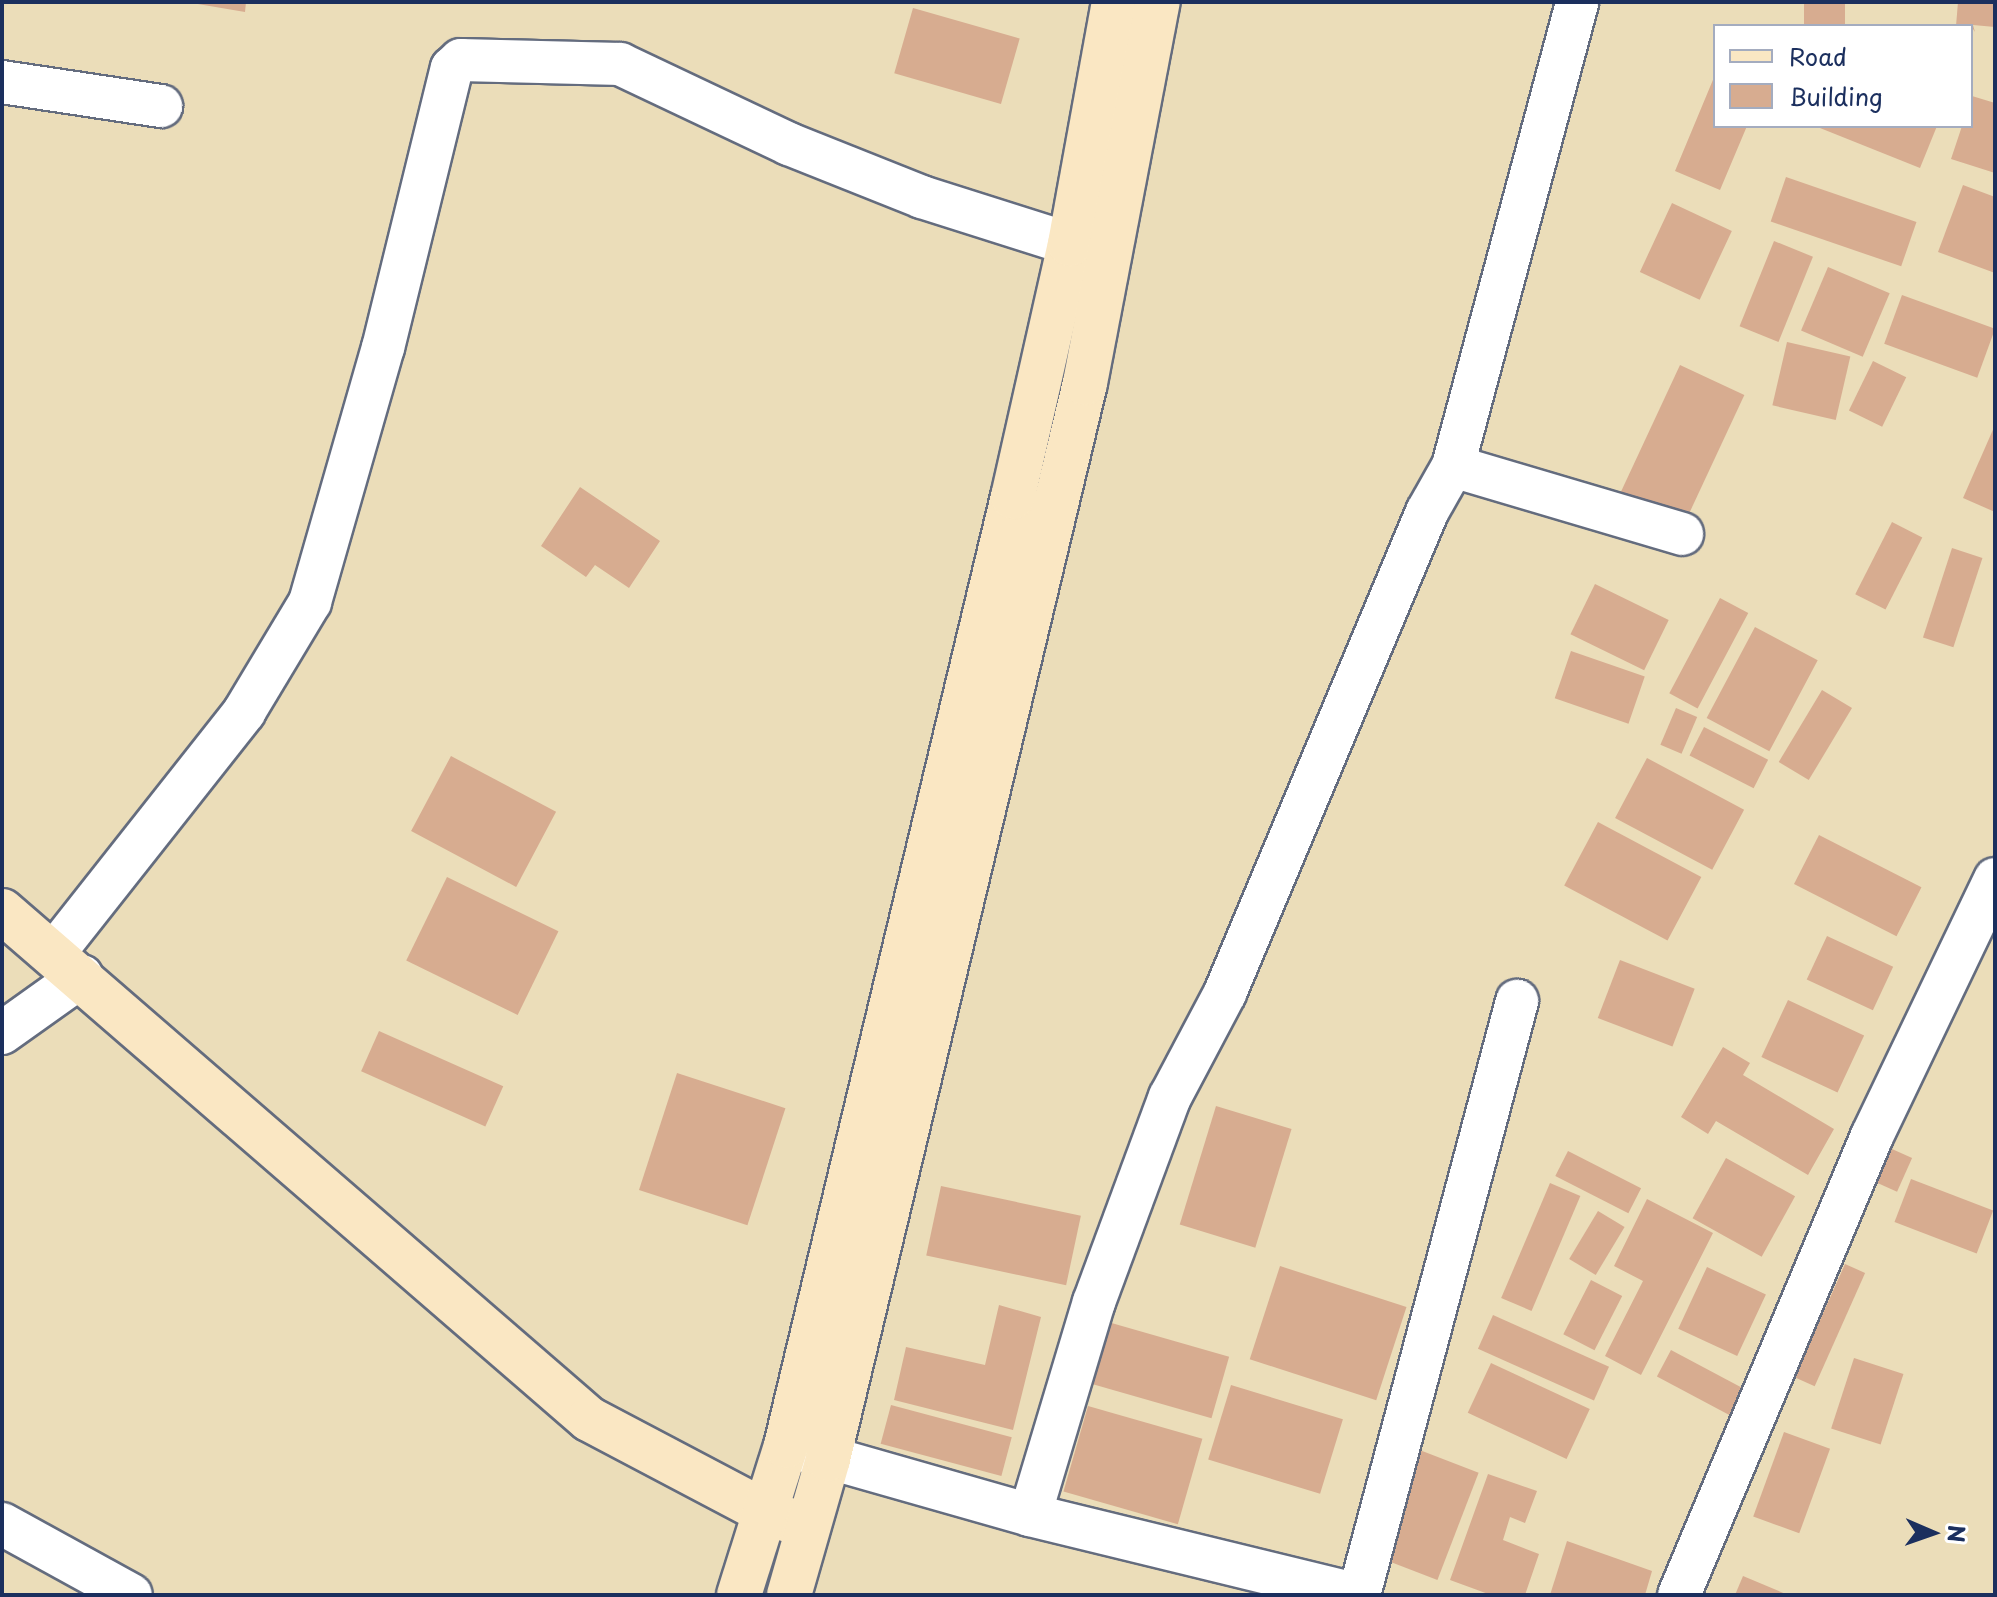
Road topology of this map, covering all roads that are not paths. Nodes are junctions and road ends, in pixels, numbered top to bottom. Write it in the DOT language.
graph roads {
  1 [pos="1114,2"];
  2 [pos="1158,2"];
  3 [pos="1577,2"];
  4 [pos="2,82"];
  5 [pos="161,106"];
  6 [pos="1070,244"];
  7 [pos="1453,466"];
  8 [pos="1682,534"];
  9 [pos="1995,879"];
  10 [pos="2,911"];
  11 [pos="68,965"];
  12 [pos="1517,1001"];
  13 [pos="2,1033"];
  14 [pos="786,1446"];
  15 [pos="828,1459"];
  16 [pos="767,1513"];
  17 [pos="1030,1515"];
  18 [pos="2,1524"];
  19 [pos="808,1527"];
  20 [pos="131,1595"];
  21 [pos="739,1595"];
  22 [pos="789,1595"];
  23 [pos="1358,1595"];
  24 [pos="1679,1595"];
  1 -- 6 [label="main road"];
  2 -- 15 [label="main road"];
  3 -- 7 [label="street"];
  4 -- 5 [label="street"];
  6 -- 11 [label="street"];
  6 -- 14 [label="main road"];
  7 -- 8 [label="street"];
  7 -- 17 [label="street"];
  9 -- 24 [label="street"];
  10 -- 11 [label="main road"];
  11 -- 13 [label="street"];
  11 -- 16 [label="main road"];
  12 -- 23 [label="street"];
  14 -- 15 [label="street"];
  14 -- 16 [label="main road"];
  15 -- 17 [label="street"];
  15 -- 19 [label="main road"];
  16 -- 19 [label="main road"];
  16 -- 21 [label="main road"];
  17 -- 23 [label="street"];
  18 -- 20 [label="street"];
  19 -- 22 [label="main road"];
}
